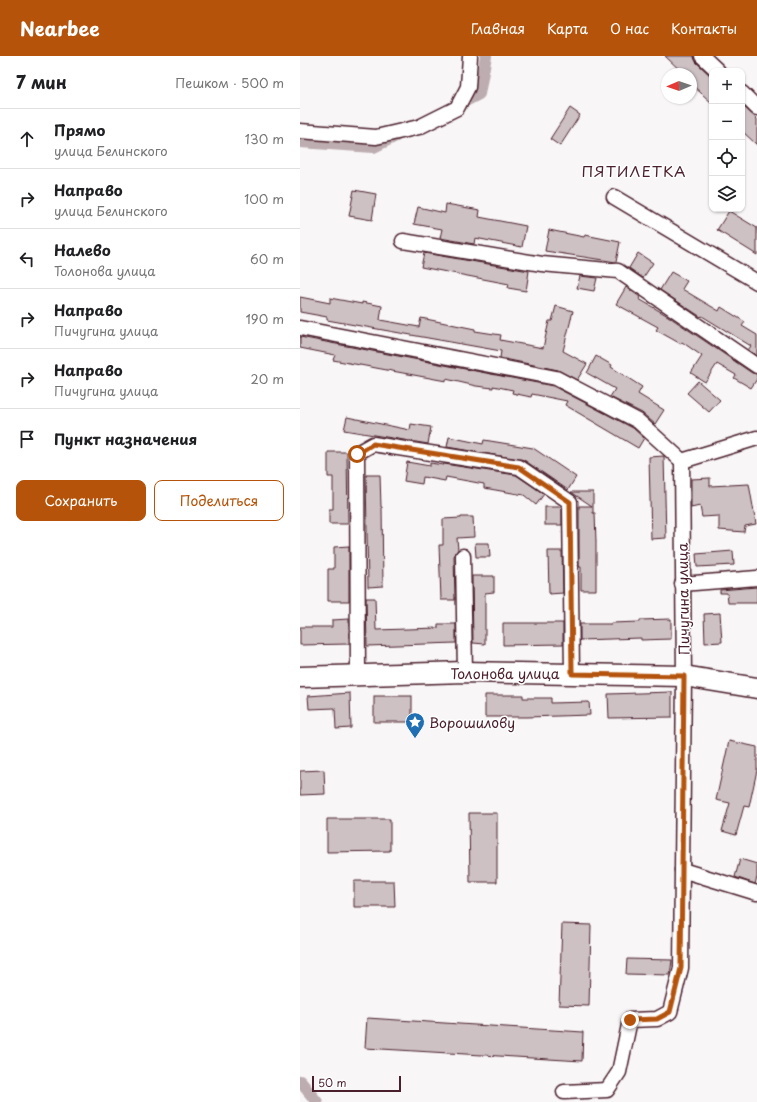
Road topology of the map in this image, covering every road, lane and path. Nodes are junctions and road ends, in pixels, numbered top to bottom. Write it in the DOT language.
graph roads {
  1 [pos="470,56"];
  2 [pos="702,56"];
  3 [pos="715,68"];
  4 [pos="745,97"];
  5 [pos="757,108"];
  6 [pos="300,131"];
  7 [pos="614,197"];
  8 [pos="403,241"];
  9 [pos="757,282"];
  10 [pos="300,328"];
  11 [pos="757,366"];
  12 [pos="757,438"];
  13 [pos="682,462"];
  14 [pos="463,556"];
  15 [pos="757,578"];
  16 [pos="682,584"];
  17 [pos="465,672"];
  18 [pos="572,674"];
  19 [pos="358,675"];
  20 [pos="684,676"];
  21 [pos="300,677"];
  22 [pos="757,688"];
  23 [pos="682,870"];
  24 [pos="757,893"];
  25 [pos="564,1092"];
  26 [pos="610,1096"];
  1 -- 6 [label="street"];
  2 -- 3 [label="street"];
  4 -- 5 [label="street"];
  7 -- 9 [label="street"];
  8 -- 11 [label="street"];
  10 -- 13 [label="street"];
  12 -- 13 [label="street"];
  13 -- 16 [label="street, Пичугина улица"];
  14 -- 17 [label="street"];
  15 -- 16 [label="street"];
  16 -- 20 [label="street, Пичугина улица"];
  17 -- 18 [label="main road, Толонова улица"];
  17 -- 19 [label="main road, Толонова улица"];
  18 -- 19 [label="street"];
  18 -- 20 [label="main road, Толонова улица"];
  19 -- 21 [label="main road, Толонова улица"];
  20 -- 22 [label="main road, Толонова улица"];
  20 -- 23 [label="street, Пичугина улица"];
  23 -- 24 [label="street"];
  23 -- 26 [label="street, Пичугина улица"];
  25 -- 26 [label="street, Пичугина улица"];
}
